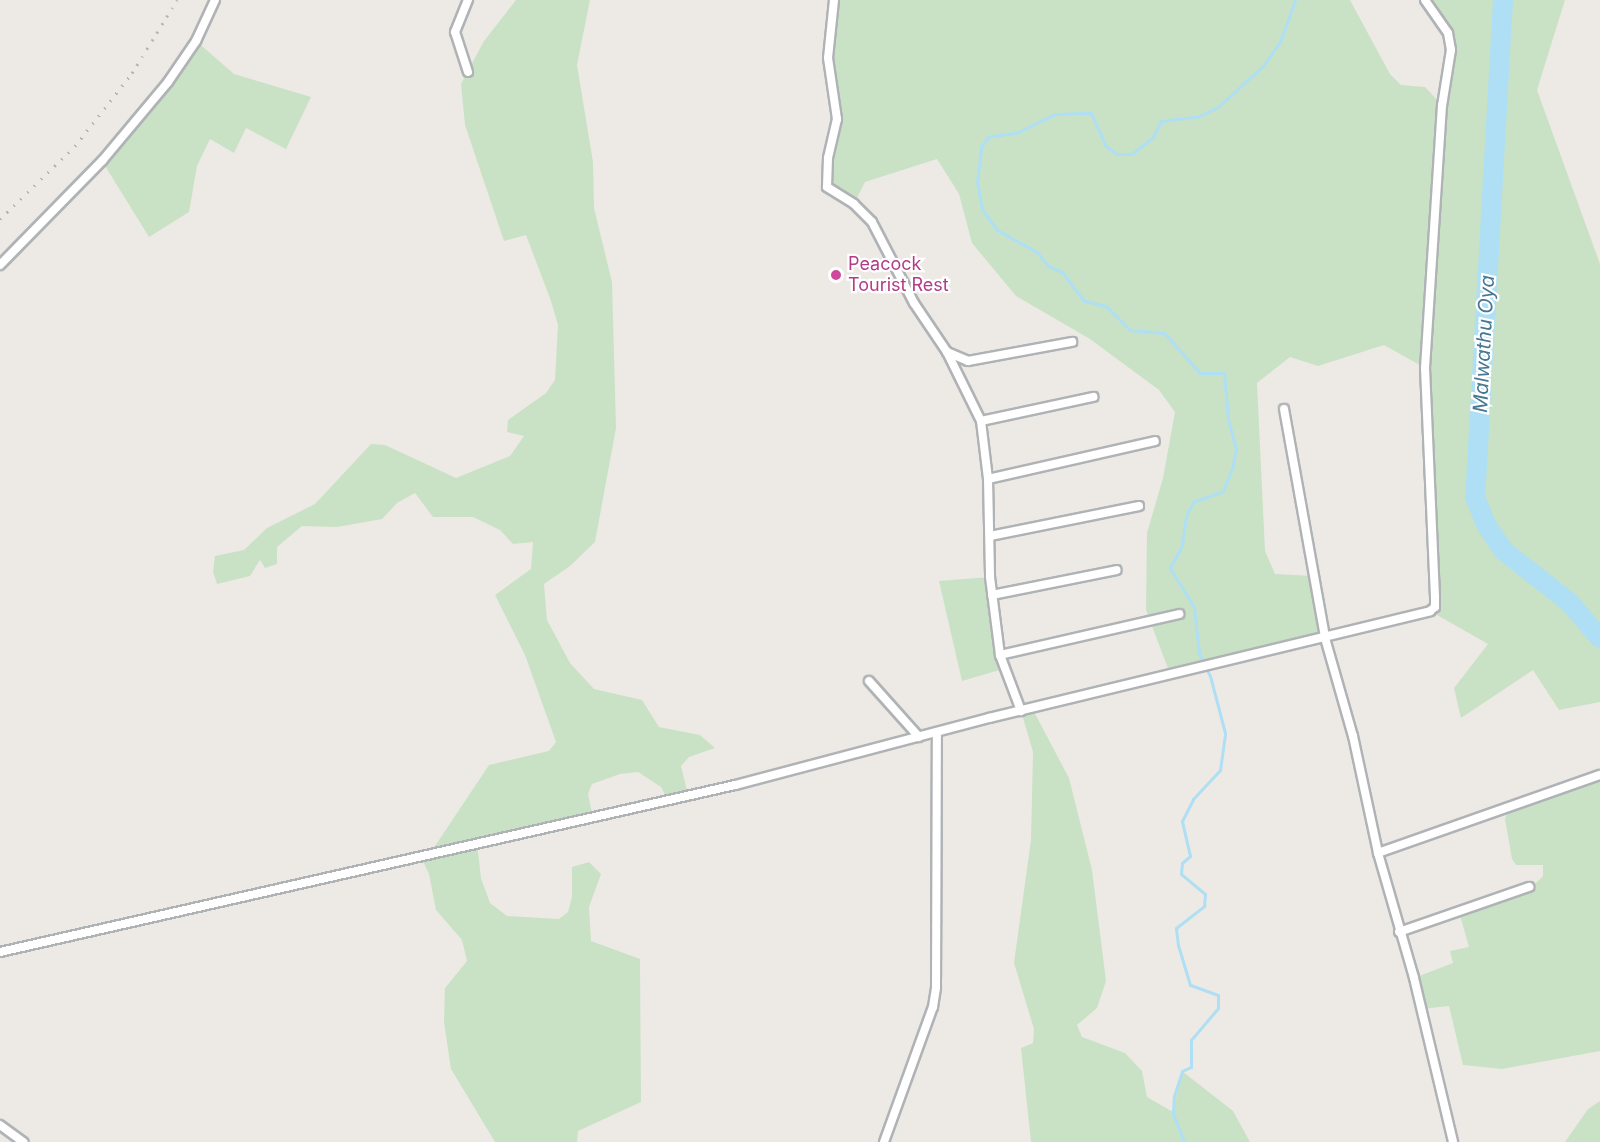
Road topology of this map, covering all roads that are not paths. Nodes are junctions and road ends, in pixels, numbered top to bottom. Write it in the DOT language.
graph roads {
  1 [pos="215,0"];
  2 [pos="468,0"];
  3 [pos="834,0"];
  4 [pos="1425,0"];
  5 [pos="468,72"];
  6 [pos="0,265"];
  7 [pos="1072,342"];
  8 [pos="947,352"];
  9 [pos="1093,397"];
  10 [pos="1284,409"];
  11 [pos="981,421"];
  12 [pos="1155,441"];
  13 [pos="988,478"];
  14 [pos="1139,506"];
  15 [pos="990,536"];
  16 [pos="1117,570"];
  17 [pos="992,595"];
  18 [pos="1179,614"];
  19 [pos="1325,638"];
  20 [pos="1000,656"];
  21 [pos="868,681"];
  22 [pos="1021,711"];
  23 [pos="937,732"];
  24 [pos="919,736"];
  25 [pos="1600,776"];
  26 [pos="1378,853"];
  27 [pos="1529,887"];
  28 [pos="1399,932"];
  29 [pos="0,952"];
  30 [pos="0,1125"];
  31 [pos="23,1142"];
  32 [pos="884,1142"];
  33 [pos="1453,1142"];
  1 -- 6 [label="street"];
  2 -- 5 [label="street"];
  3 -- 8 [label="street"];
  4 -- 19 [label="street"];
  7 -- 8 [label="street"];
  8 -- 11 [label="street"];
  9 -- 11 [label="street"];
  10 -- 19 [label="street"];
  11 -- 13 [label="street"];
  12 -- 13 [label="street"];
  13 -- 15 [label="street"];
  14 -- 15 [label="street"];
  15 -- 17 [label="street"];
  16 -- 17 [label="street"];
  17 -- 20 [label="street"];
  18 -- 20 [label="street"];
  19 -- 22 [label="street"];
  19 -- 26 [label="street"];
  20 -- 22 [label="street"];
  21 -- 24 [label="street"];
  22 -- 23 [label="street"];
  23 -- 24 [label="street"];
  23 -- 32 [label="street"];
  24 -- 29 [label="street"];
  25 -- 26 [label="street"];
  26 -- 28 [label="street"];
  27 -- 28 [label="street"];
  28 -- 33 [label="street"];
  30 -- 31 [label="street"];
}
